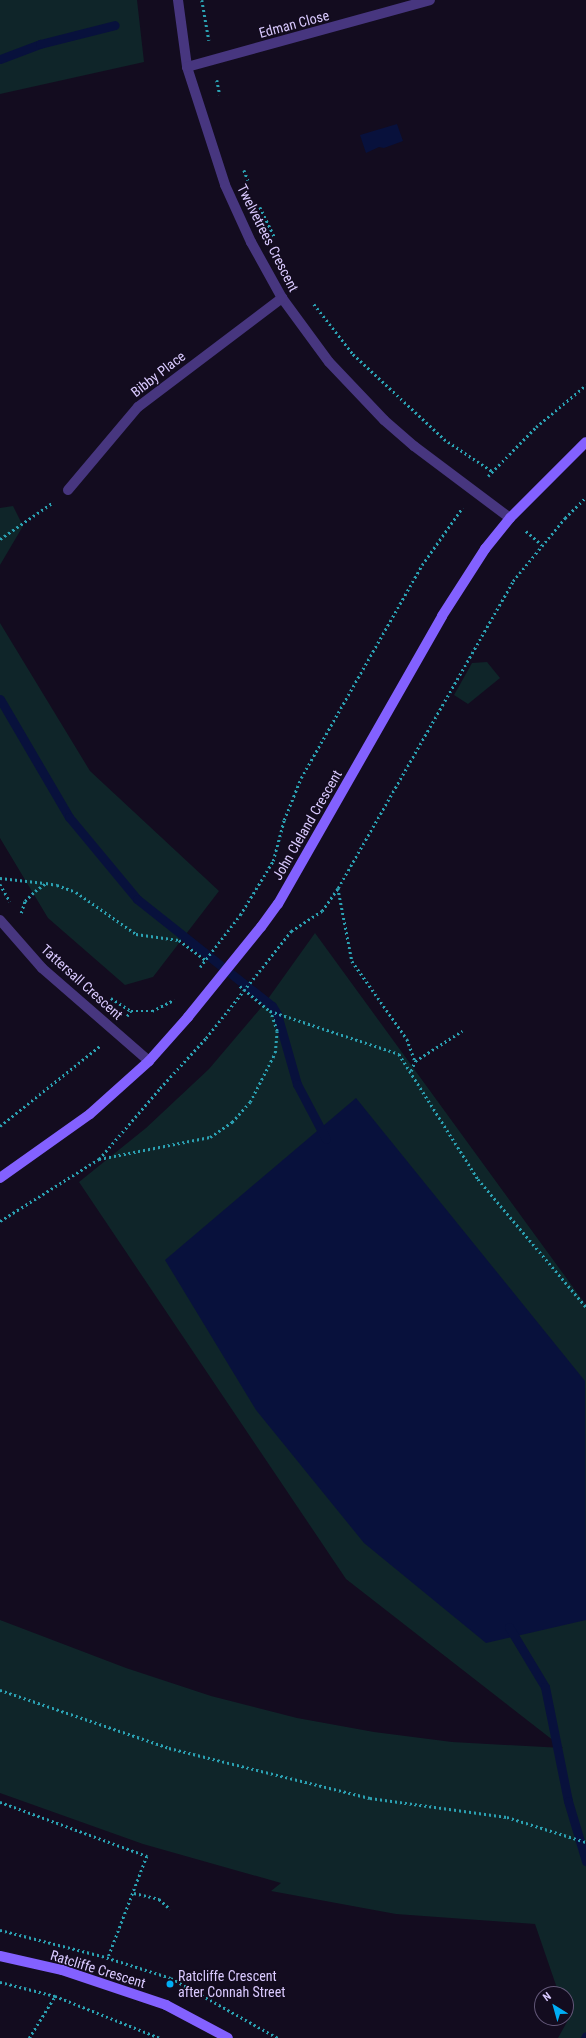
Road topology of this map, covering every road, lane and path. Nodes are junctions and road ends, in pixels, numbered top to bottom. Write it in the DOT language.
graph roads {
  1 [pos="178,0"];
  2 [pos="202,0"];
  3 [pos="430,0"];
  4 [pos="202,9"];
  5 [pos="187,67"];
  6 [pos="243,167"];
  7 [pos="251,188"];
  8 [pos="257,201"];
  9 [pos="276,242"];
  10 [pos="282,298"];
  11 [pos="313,302"];
  12 [pos="586,386"];
  13 [pos="586,442"];
  14 [pos="68,490"];
  15 [pos="586,498"];
  16 [pos="510,518"];
  17 [pos="452,520"];
  18 [pos="0,539"];
  19 [pos="0,878"];
  20 [pos="46,883"];
  21 [pos="1,886"];
  22 [pos="338,888"];
  23 [pos="13,905"];
  24 [pos="16,910"];
  25 [pos="0,920"];
  26 [pos="180,940"];
  27 [pos="197,970"];
  28 [pos="178,994"];
  29 [pos="462,1031"];
  30 [pos="116,1032"];
  31 [pos="150,1061"];
  32 [pos="415,1061"];
  33 [pos="410,1071"];
  34 [pos="0,1126"];
  35 [pos="99,1159"];
  36 [pos="0,1178"];
  37 [pos="0,1221"];
  38 [pos="586,1307"];
  39 [pos="0,1690"];
  40 [pos="0,1802"];
  41 [pos="586,1842"];
  42 [pos="134,1893"];
  43 [pos="170,1909"];
  44 [pos="0,1956"];
  45 [pos="108,1958"];
  46 [pos="0,1982"];
  47 [pos="55,1996"];
  48 [pos="29,2038"];
  49 [pos="160,2038"];
  50 [pos="228,2038"];
  1 -- 5 [label="street, Twelvetrees Crescent"];
  2 -- 4 [label="path"];
  3 -- 5 [label="street, Edman Close"];
  5 -- 10 [label="street, Twelvetrees Crescent"];
  6 -- 7 [label="path"];
  8 -- 9 [label="path"];
  10 -- 14 [label="street, Bibby Place"];
  10 -- 16 [label="street, Twelvetrees Crescent"];
  11 -- 12 [label="path"];
  13 -- 16 [label="street, John Cleland Crescent"];
  14 -- 18 [label="path"];
  15 -- 22 [label="path"];
  16 -- 31 [label="street, John Cleland Crescent, bridge"];
  17 -- 27 [label="path, bridge"];
  19 -- 20 [label="path"];
  20 -- 24 [label="path"];
  20 -- 26 [label="path"];
  21 -- 23 [label="path"];
  22 -- 32 [label="path"];
  22 -- 35 [label="path, bridge"];
  25 -- 30 [label="street, Tattersall Crescent"];
  28 -- 30 [label="path"];
  29 -- 32 [label="path"];
  30 -- 31 [label="street, Tattersall Crescent"];
  30 -- 34 [label="path"];
  31 -- 36 [label="street, John Cleland Crescent"];
  32 -- 33 [label="path"];
  33 -- 35 [label="path"];
  33 -- 38 [label="path"];
  35 -- 37 [label="path"];
  39 -- 41 [label="path"];
  40 -- 42 [label="path"];
  42 -- 43 [label="path"];
  42 -- 45 [label="path"];
  44 -- 50 [label="street, Ratcliffe Crescent"];
  46 -- 47 [label="path"];
  47 -- 48 [label="path"];
  47 -- 49 [label="path"];
}
